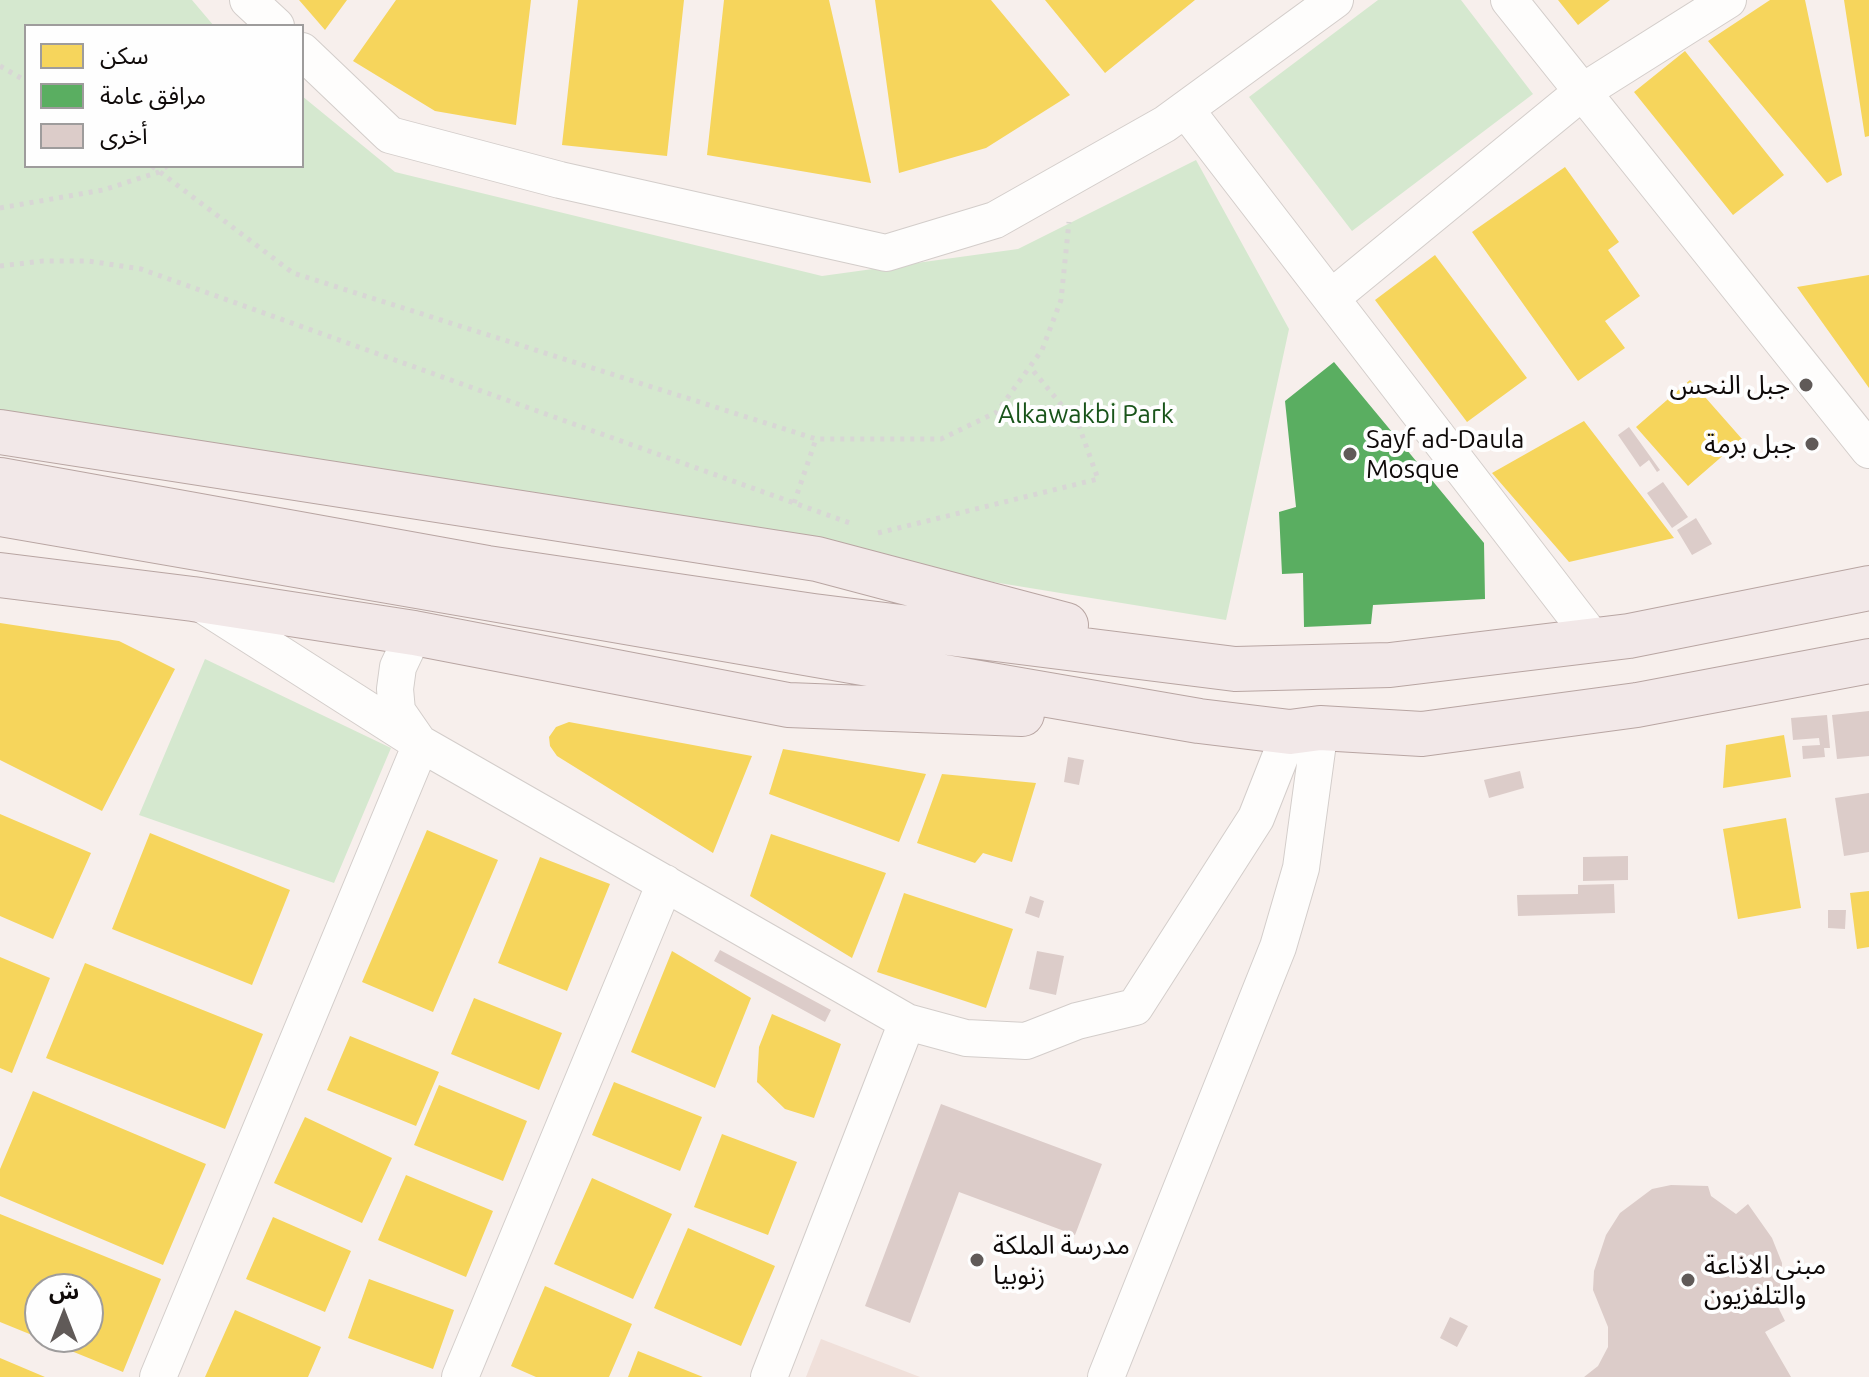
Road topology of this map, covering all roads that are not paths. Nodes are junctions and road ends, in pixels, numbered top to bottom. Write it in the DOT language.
graph roads {
  1 [pos="248,0"];
  2 [pos="1335,0"];
  3 [pos="1509,0"];
  4 [pos="1728,0"];
  5 [pos="274,24"];
  6 [pos="304,53"];
  7 [pos="1582,92"];
  8 [pos="1186,110"];
  9 [pos="1331,298"];
  10 [pos="0,432"];
  11 [pos="1869,450"];
  12 [pos="0,480"];
  13 [pos="0,514"];
  14 [pos="0,575"];
  15 [pos="1869,588"];
  16 [pos="193,599"];
  17 [pos="414,633"];
  18 [pos="1594,640"];
  19 [pos="1869,661"];
  20 [pos="1235,669"];
  21 [pos="1199,721"];
  22 [pos="1305,730"];
  23 [pos="421,744"];
  24 [pos="665,883"];
  25 [pos="907,1022"];
  26 [pos="158,1377"];
  27 [pos="460,1377"];
  28 [pos="769,1377"];
  29 [pos="1106,1377"];
  1 -- 5 [label="street"];
  2 -- 8 [label="street"];
  3 -- 7 [label="street"];
  4 -- 7 [label="street"];
  6 -- 8 [label="street"];
  7 -- 9 [label="street"];
  7 -- 11 [label="street"];
  8 -- 9 [label="street"];
  9 -- 18 [label="street"];
  10 -- 20 [label="main road"];
  12 -- 20 [label="main road"];
  13 -- 21 [label="main road"];
  14 -- 16 [label="main road"];
  15 -- 18 [label="main road"];
  16 -- 17 [label="main road"];
  16 -- 23 [label="street"];
  17 -- 21 [label="main road"];
  17 -- 23 [label="street"];
  18 -- 20 [label="main road"];
  19 -- 22 [label="main road"];
  21 -- 22 [label="main road"];
  22 -- 25 [label="street"];
  22 -- 29 [label="street"];
  23 -- 24 [label="street"];
  23 -- 26 [label="street"];
  24 -- 25 [label="street"];
  24 -- 27 [label="street"];
  25 -- 28 [label="street"];
}
